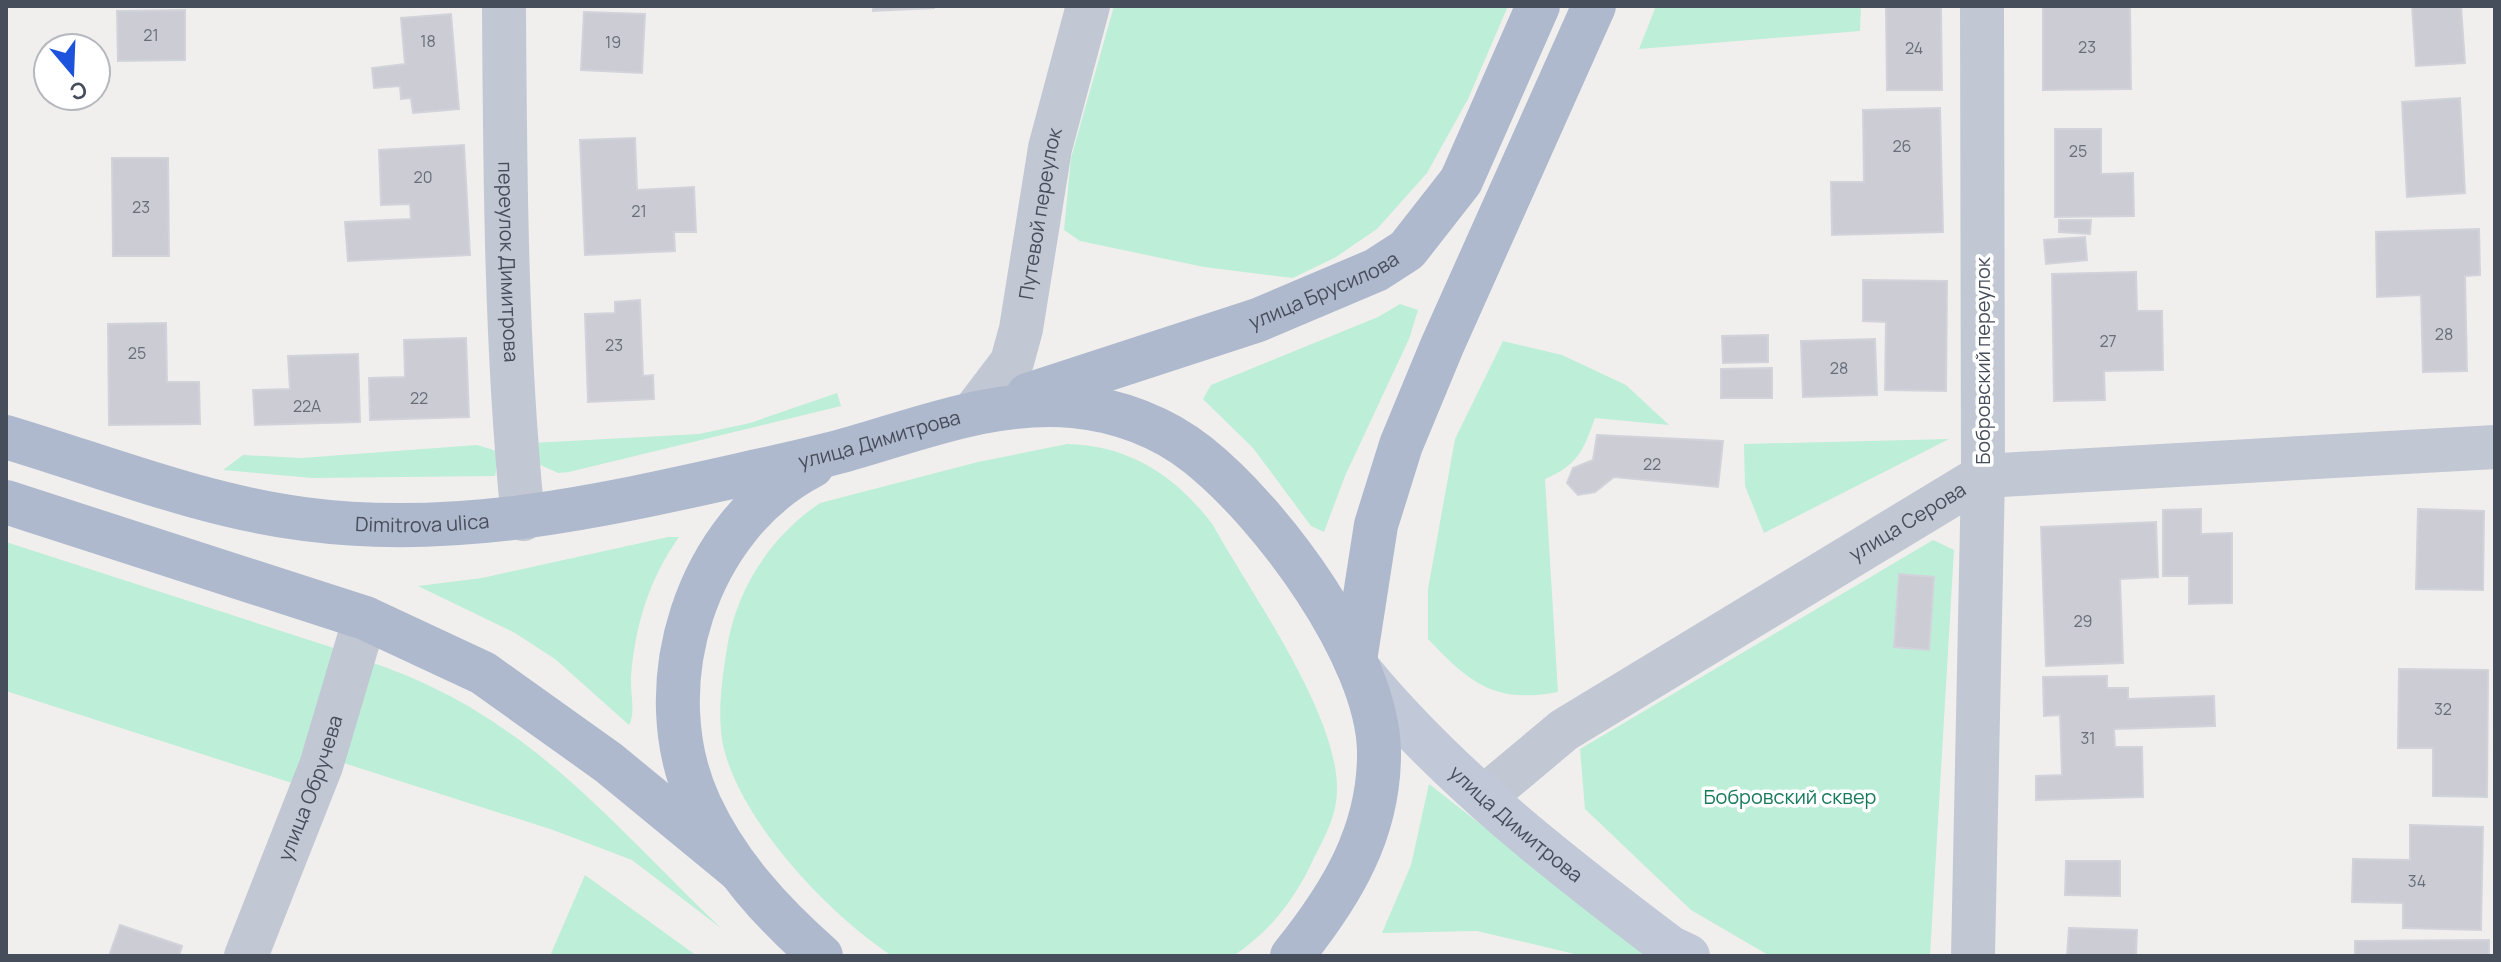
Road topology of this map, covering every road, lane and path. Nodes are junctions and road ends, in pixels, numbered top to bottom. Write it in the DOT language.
graph roads {
  1 [pos="504,6"];
  2 [pos="1088,6"];
  3 [pos="1538,6"];
  4 [pos="1594,6"];
  5 [pos="1982,6"];
  6 [pos="974,412"];
  7 [pos="6,437"];
  8 [pos="2495,447"];
  9 [pos="843,451"];
  10 [pos="1983,476"];
  11 [pos="6,502"];
  12 [pos="523,519"];
  13 [pos="365,618"];
  14 [pos="1359,667"];
  15 [pos="1484,797"];
  16 [pos="739,870"];
  17 [pos="778,917"];
  18 [pos="246,956"];
  19 [pos="806,956"];
  20 [pos="821,956"];
  21 [pos="1292,956"];
  22 [pos="1688,956"];
  23 [pos="1973,956"];
  1 -- 12 [label="street, переулок Димитрова"];
  2 -- 6 [label="street, Путевой переулок"];
  3 -- 6 [label="main road, улица Брусилова"];
  4 -- 14 [label="main road"];
  5 -- 10 [label="street, Бобровский переулок"];
  6 -- 9 [label="main road, улица Димитрова"];
  6 -- 14 [label="main road, улица Димитрова"];
  7 -- 12 [label="main road, Dimitrova ulica"];
  8 -- 10 [label="street, улица Серова"];
  9 -- 12 [label="main road, Dimitrova ulica"];
  9 -- 16 [label="main road, улица Димитрова"];
  10 -- 15 [label="street, улица Серова"];
  10 -- 23 [label="street, Бобровский переулок"];
  11 -- 13 [label="main road"];
  13 -- 16 [label="main road"];
  13 -- 18 [label="street, улица Обручева"];
  14 -- 15 [label="main road, улица Димитрова"];
  14 -- 21 [label="main road, улица Димитрова"];
  15 -- 22 [label="main road, улица Димитрова"];
  16 -- 17 [label="main road, улица Димитрова"];
  17 -- 19 [label="main road"];
  17 -- 20 [label="main road, улица Димитрова"];
}
